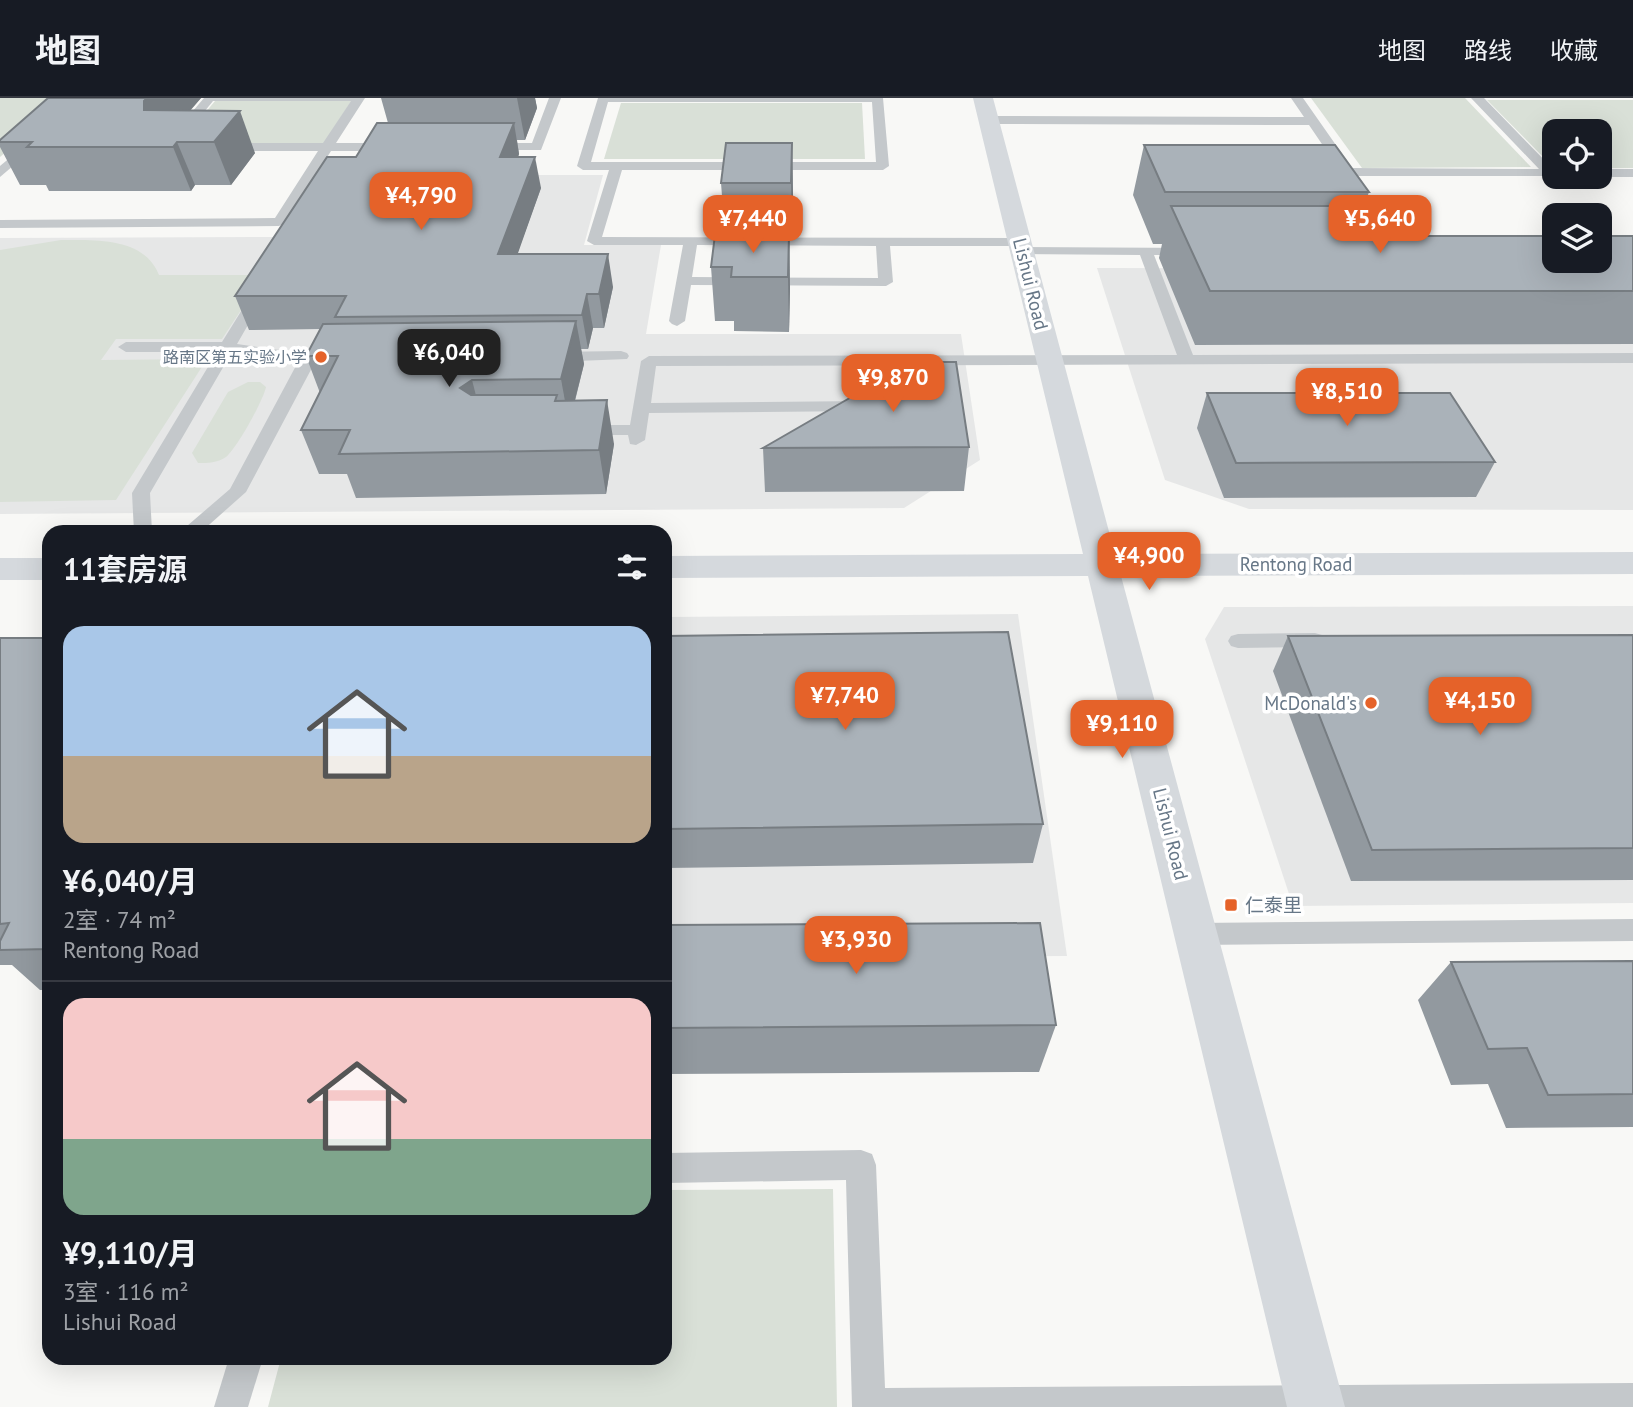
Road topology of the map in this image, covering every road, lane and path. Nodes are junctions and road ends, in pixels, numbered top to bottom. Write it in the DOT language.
graph roads {
  1 [pos="317,98"];
  2 [pos="350,98"];
  3 [pos="359,98"];
  4 [pos="555,98"];
  5 [pos="604,98"];
  6 [pos="1297,98"];
  7 [pos="1477,98"];
  8 [pos="986,109"];
  9 [pos="1312,121"];
  10 [pos="41,135"];
  11 [pos="181,147"];
  12 [pos="208,147"];
  13 [pos="406,147"];
  14 [pos="471,147"];
  15 [pos="327,148"];
  16 [pos="1542,163"];
  17 [pos="617,166"];
  18 [pos="0,173"];
  19 [pos="1542,173"];
  20 [pos="1612,173"];
  21 [pos="1633,173"];
  22 [pos="0,224"];
  23 [pos="691,241"];
  24 [pos="883,241"];
  25 [pos="1021,246"];
  26 [pos="1144,251"];
  27 [pos="1213,251"];
  28 [pos="269,278"];
  29 [pos="684,281"];
  30 [pos="677,321"];
  31 [pos="126,347"];
  32 [pos="229,347"];
  33 [pos="621,356"];
  34 [pos="540,357"];
  35 [pos="349,358"];
  36 [pos="1633,358"];
  37 [pos="308,359"];
  38 [pos="1050,359"];
  39 [pos="1187,359"];
  40 [pos="880,406"];
  41 [pos="642,408"];
  42 [pos="561,430"];
  43 [pos="142,525"];
  44 [pos="197,525"];
  45 [pos="1633,563"];
  46 [pos="1103,565"];
  47 [pos="672,567"];
  48 [pos="0,569"];
  49 [pos="42,569"];
  50 [pos="1238,640"];
  51 [pos="1334,640"];
  52 [pos="1633,930"];
  53 [pos="1196,934"];
  54 [pos="672,1168"];
  55 [pos="244,1365"];
  56 [pos="1633,1400"];
  57 [pos="1315,1404"];
  58 [pos="1599,1404"];
  59 [pos="869,1406"];
  60 [pos="231,1407"];
  1 -- 2 [label="lane"];
  1 -- 11 [label="lane"];
  3 -- 15 [label="lane"];
  4 -- 14 [label="lane"];
  5 -- 17 [label="lane"];
  5 -- 17 [label="lane"];
  6 -- 9 [label="lane"];
  7 -- 16 [label="lane"];
  8 -- 9 [label="lane"];
  8 -- 25 [label="street, Lishui Road"];
  9 -- 19 [label="lane"];
  10 -- 18 [label="lane"];
  12 -- 15 [label="lane"];
  13 -- 15 [label="lane"];
  15 -- 22 [label="lane"];
  17 -- 23 [label="lane"];
  20 -- 21 [label="lane"];
  23 -- 24 [label="lane"];
  23 -- 29 [label="lane"];
  24 -- 25 [label="lane"];
  24 -- 29 [label="lane"];
  25 -- 26 [label="lane"];
  25 -- 38 [label="street, Lishui Road"];
  26 -- 27 [label="lane"];
  26 -- 39 [label="lane"];
  28 -- 32 [label="lane"];
  29 -- 30 [label="lane"];
  31 -- 32 [label="lane"];
  32 -- 37 [label="lane"];
  32 -- 43 [label="lane"];
  33 -- 34 [label="lane"];
  35 -- 37 [label="lane"];
  36 -- 39 [label="lane"];
  37 -- 44 [label="lane"];
  38 -- 39 [label="lane"];
  38 -- 41 [label="lane"];
  38 -- 46 [label="street, Lishui Road"];
  40 -- 41 [label="lane"];
  41 -- 42 [label="lane"];
  45 -- 46 [label="street, Rentong Road"];
  46 -- 47 [label="street, Rentong Road"];
  46 -- 53 [label="street, Lishui Road"];
  48 -- 49 [label="street"];
  50 -- 51 [label="lane"];
  52 -- 53 [label="lane"];
  53 -- 57 [label="street, Lishui Road"];
  54 -- 59 [label="lane"];
  55 -- 60 [label="lane"];
  56 -- 58 [label="lane"];
  57 -- 58 [label="lane"];
  57 -- 59 [label="lane"];
}
